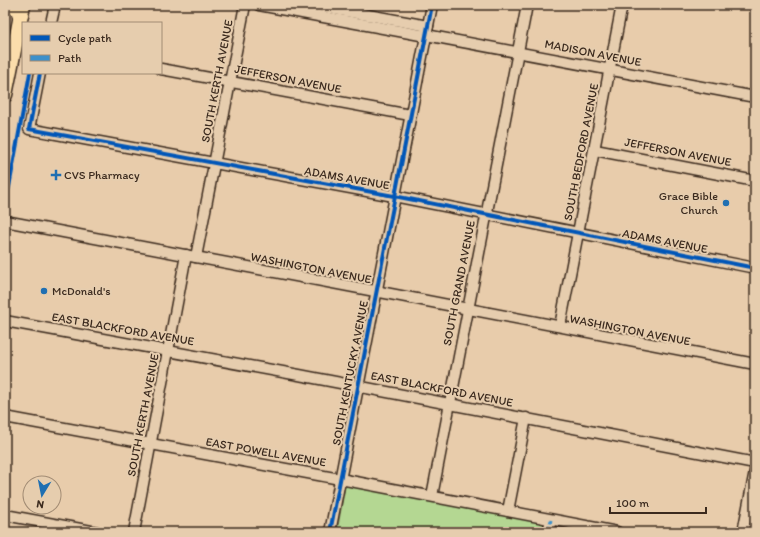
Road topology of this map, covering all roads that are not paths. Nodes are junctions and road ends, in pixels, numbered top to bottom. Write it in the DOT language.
graph roads {
  1 [pos="55,5"];
  2 [pos="245,5"];
  3 [pos="259,5"];
  4 [pos="313,5"];
  5 [pos="432,5"];
  6 [pos="527,5"];
  7 [pos="622,5"];
  8 [pos="5,8"];
  9 [pos="21,11"];
  10 [pos="338,11"];
  11 [pos="51,22"];
  12 [pos="427,32"];
  13 [pos="517,52"];
  14 [pos="162,69"];
  15 [pos="610,69"];
  16 [pos="40,74"];
  17 [pos="230,82"];
  18 [pos="5,95"];
  19 [pos="755,97"];
  20 [pos="410,115"];
  21 [pos="595,150"];
  22 [pos="214,163"];
  23 [pos="755,181"];
  24 [pos="394,196"];
  25 [pos="486,215"];
  26 [pos="5,221"];
  27 [pos="578,234"];
  28 [pos="191,256"];
  29 [pos="755,268"];
  30 [pos="376,291"];
  31 [pos="468,308"];
  32 [pos="5,321"];
  33 [pos="560,326"];
  34 [pos="168,350"];
  35 [pos="755,364"];
  36 [pos="358,386"];
  37 [pos="449,404"];
  38 [pos="5,417"];
  39 [pos="526,418"];
  40 [pos="151,444"];
  41 [pos="755,463"];
  42 [pos="755,471"];
  43 [pos="340,479"];
  44 [pos="432,496"];
  45 [pos="508,511"];
  46 [pos="5,515"];
  47 [pos="551,520"];
  48 [pos="97,532"];
  49 [pos="134,532"];
  50 [pos="330,532"];
  51 [pos="548,532"];
  52 [pos="617,532"];
  53 [pos="743,532"];
  1 -- 11 [label="street"];
  2 -- 17 [label="street, SOUTH KERTH AVENUE"];
  3 -- 10 [label="street, MADISON AVENUE"];
  4 -- 10 [label="street, MADISON AVENUE"];
  5 -- 12 [label="street, SOUTH KENTUCKY AVENUE"];
  6 -- 13 [label="street, SOUTH GRAND AVENUE"];
  7 -- 15 [label="street, SOUTH BEDFORD AVENUE"];
  8 -- 9 [label="highway"];
  9 -- 18 [label="highway"];
  10 -- 12 [label="street, MADISON AVENUE"];
  12 -- 13 [label="street, MADISON AVENUE"];
  12 -- 20 [label="street, SOUTH KENTUCKY AVENUE"];
  13 -- 15 [label="street, MADISON AVENUE"];
  13 -- 25 [label="street, SOUTH GRAND AVENUE"];
  14 -- 17 [label="street, JEFFERSON AVENUE"];
  15 -- 19 [label="street, MADISON AVENUE"];
  15 -- 21 [label="street, SOUTH BEDFORD AVENUE"];
  16 -- 22 [label="street, ADAMS AVENUE"];
  17 -- 20 [label="street, JEFFERSON AVENUE"];
  17 -- 22 [label="street, SOUTH KERTH AVENUE"];
  20 -- 24 [label="street, SOUTH KENTUCKY AVENUE"];
  21 -- 23 [label="street, JEFFERSON AVENUE"];
  21 -- 27 [label="street, SOUTH BEDFORD AVENUE"];
  22 -- 24 [label="street, ADAMS AVENUE"];
  22 -- 28 [label="street, SOUTH KERTH AVENUE"];
  24 -- 25 [label="street, ADAMS AVENUE"];
  24 -- 30 [label="street, SOUTH KENTUCKY AVENUE"];
  25 -- 27 [label="street, ADAMS AVENUE"];
  25 -- 31 [label="street, SOUTH GRAND AVENUE"];
  26 -- 28 [label="street, WASHINGTON AVENUE"];
  27 -- 29 [label="street, ADAMS AVENUE"];
  27 -- 33 [label="street, SOUTH BEDFORD AVENUE"];
  28 -- 30 [label="street, WASHINGTON AVENUE"];
  28 -- 34 [label="street, SOUTH KERTH AVENUE"];
  30 -- 31 [label="street, WASHINGTON AVENUE"];
  30 -- 36 [label="street, SOUTH KENTUCKY AVENUE"];
  31 -- 33 [label="street, WASHINGTON AVENUE"];
  31 -- 37 [label="street, SOUTH GRAND AVENUE"];
  32 -- 34 [label="street, EAST BLACKFORD AVENUE"];
  33 -- 35 [label="street, WASHINGTON AVENUE"];
  34 -- 36 [label="street, EAST BLACKFORD AVENUE"];
  34 -- 40 [label="street, SOUTH KERTH AVENUE"];
  36 -- 37 [label="street, EAST BLACKFORD AVENUE"];
  36 -- 43 [label="street, SOUTH KENTUCKY AVENUE"];
  37 -- 39 [label="street, EAST BLACKFORD AVENUE"];
  37 -- 44 [label="street, SOUTH GRAND AVENUE"];
  38 -- 40 [label="street, EAST POWELL AVENUE"];
  39 -- 41 [label="street, EAST BLACKFORD AVENUE"];
  39 -- 45 [label="street"];
  40 -- 43 [label="street, EAST POWELL AVENUE"];
  40 -- 49 [label="street, SOUTH KERTH AVENUE"];
  42 -- 53 [label="street"];
  43 -- 44 [label="street, EAST POWELL AVENUE"];
  43 -- 50 [label="street, SOUTH KENTUCKY AVENUE"];
  44 -- 45 [label="street, EAST POWELL AVENUE"];
  45 -- 47 [label="street, EAST POWELL AVENUE"];
  46 -- 48 [label="street"];
  47 -- 51 [label="street"];
  47 -- 52 [label="street, EAST POWELL AVENUE"];
}
